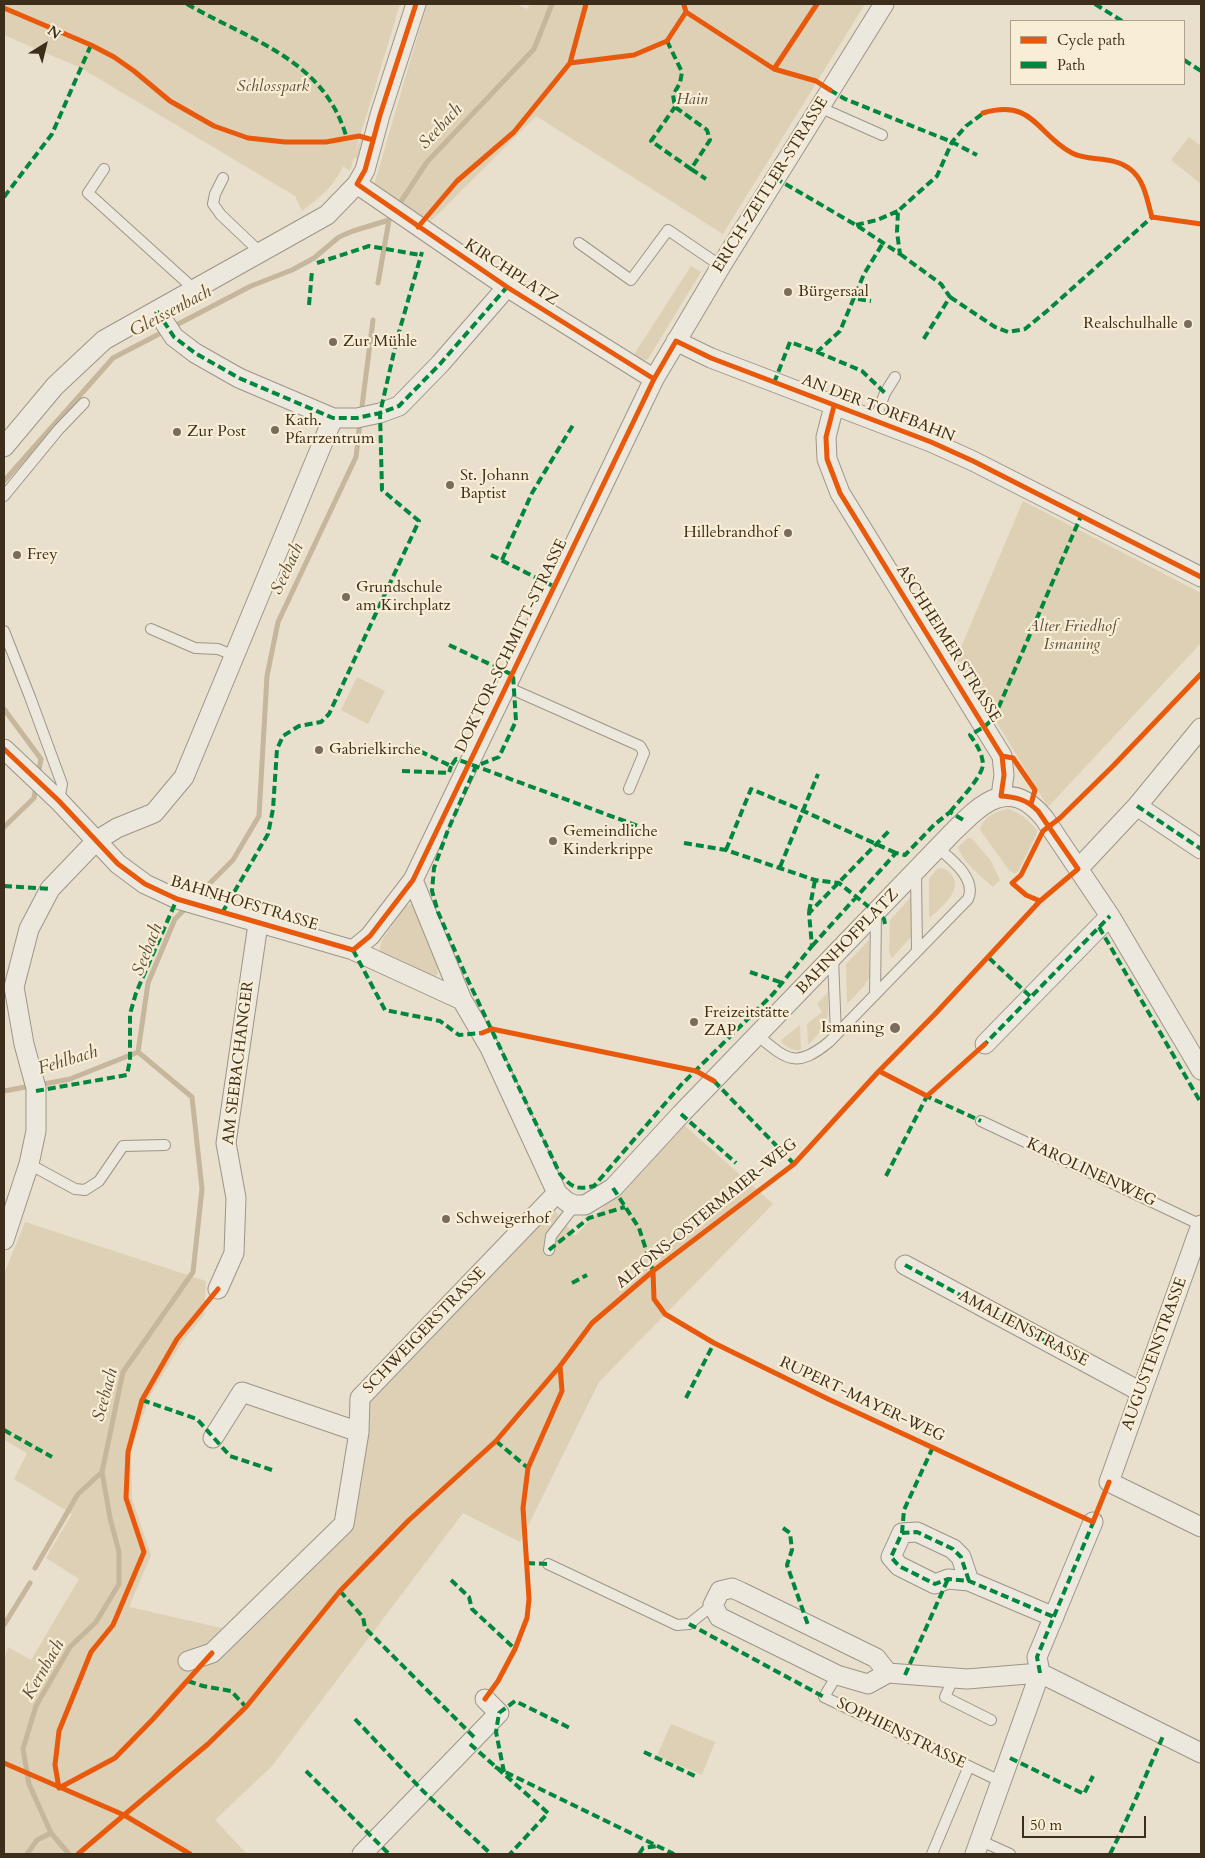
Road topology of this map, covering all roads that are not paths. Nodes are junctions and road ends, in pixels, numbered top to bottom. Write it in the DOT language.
graph roads {
  1 [pos="416,4"];
  2 [pos="884,4"];
  3 [pos="819,107"];
  4 [pos="882,135"];
  5 [pos="104,170"];
  6 [pos="224,178"];
  7 [pos="364,189"];
  8 [pos="579,243"];
  9 [pos="260,252"];
  10 [pos="721,266"];
  11 [pos="507,287"];
  12 [pos="194,290"];
  13 [pos="163,321"];
  14 [pos="676,341"];
  15 [pos="895,377"];
  16 [pos="654,379"];
  17 [pos="84,403"];
  18 [pos="834,406"];
  19 [pos="333,418"];
  20 [pos="875,420"];
  21 [pos="6,441"];
  22 [pos="4,496"];
  23 [pos="1201,577"];
  24 [pos="151,629"];
  25 [pos="4,631"];
  26 [pos="235,656"];
  27 [pos="506,687"];
  28 [pos="1201,728"];
  29 [pos="4,748"];
  30 [pos="629,789"];
  31 [pos="52,795"];
  32 [pos="1002,796"];
  33 [pos="1137,806"];
  34 [pos="96,841"];
  35 [pos="938,848"];
  36 [pos="1201,849"];
  37 [pos="1078,869"];
  38 [pos="916,872"];
  39 [pos="413,880"];
  40 [pos="876,913"];
  41 [pos="1110,916"];
  42 [pos="258,924"];
  43 [pos="353,950"];
  44 [pos="917,951"];
  45 [pos="833,958"];
  46 [pos="875,995"];
  47 [pos="462,1000"];
  48 [pos="757,1035"];
  49 [pos="836,1035"];
  50 [pos="985,1044"];
  51 [pos="1201,1070"];
  52 [pos="981,1121"];
  53 [pos="165,1145"];
  54 [pos="29,1164"];
  55 [pos="557,1193"];
  56 [pos="575,1205"];
  57 [pos="1201,1225"];
  58 [pos="4,1240"];
  59 [pos="549,1250"];
  60 [pos="905,1265"];
  61 [pos="218,1289"];
  62 [pos="1142,1392"];
  63 [pos="359,1432"];
  64 [pos="213,1438"];
  65 [pos="1093,1522"];
  66 [pos="1201,1527"];
  67 [pos="548,1564"];
  68 [pos="970,1581"];
  69 [pos="713,1605"];
  70 [pos="1054,1617"];
  71 [pos="188,1661"];
  72 [pos="888,1673"];
  73 [pos="1040,1673"];
  74 [pos="837,1675"];
  75 [pos="954,1677"];
  76 [pos="485,1699"];
  77 [pos="991,1720"];
  78 [pos="1201,1753"];
  79 [pos="969,1766"];
  80 [pos="1002,1782"];
  81 [pos="977,1847"];
  82 [pos="362,1854"];
  83 [pos="932,1854"];
  84 [pos="1010,1854"];
  1 -- 7 [label="street"];
  2 -- 3 [label="street, ERICH-ZEITLER-STRASSE"];
  3 -- 4 [label="lane"];
  3 -- 10 [label="street, ERICH-ZEITLER-STRASSE"];
  5 -- 12 [label="lane"];
  6 -- 9 [label="lane"];
  7 -- 9 [label="street"];
  7 -- 11 [label="street, KIRCHPLATZ"];
  8 -- 10 [label="lane"];
  9 -- 12 [label="street"];
  10 -- 14 [label="street, ERICH-ZEITLER-STRASSE"];
  11 -- 16 [label="street, KIRCHPLATZ"];
  11 -- 19 [label="street, KIRCHPLATZ"];
  12 -- 13 [label="street"];
  13 -- 19 [label="street, KIRCHPLATZ"];
  13 -- 21 [label="street"];
  14 -- 16 [label="street, DOKTOR-SCHMITT-STRASSE"];
  14 -- 18 [label="street, AN DER TORFBAHN"];
  15 -- 20 [label="lane"];
  16 -- 27 [label="street, DOKTOR-SCHMITT-STRASSE"];
  17 -- 22 [label="lane"];
  18 -- 20 [label="street, AN DER TORFBAHN"];
  18 -- 32 [label="street, ASCHHEIMER STRASSE"];
  19 -- 26 [label="street"];
  20 -- 23 [label="street, AN DER TORFBAHN"];
  24 -- 26 [label="lane"];
  25 -- 31 [label="lane"];
  26 -- 34 [label="street"];
  27 -- 30 [label="lane"];
  27 -- 39 [label="street, DOKTOR-SCHMITT-STRASSE"];
  28 -- 33 [label="street"];
  29 -- 31 [label="street, BAHNHOFSTRASSE"];
  31 -- 34 [label="street, BAHNHOFSTRASSE"];
  32 -- 35 [label="street, BAHNHOFPLATZ"];
  32 -- 37 [label="street"];
  33 -- 36 [label="street"];
  33 -- 37 [label="street"];
  34 -- 42 [label="street, BAHNHOFSTRASSE"];
  34 -- 54 [label="street"];
  35 -- 38 [label="street, BAHNHOFPLATZ"];
  35 -- 44 [label="lane"];
  37 -- 41 [label="street"];
  38 -- 40 [label="street, BAHNHOFPLATZ"];
  38 -- 44 [label="lane"];
  39 -- 43 [label="street, DOKTOR-SCHMITT-STRASSE"];
  39 -- 47 [label="street"];
  40 -- 45 [label="street, BAHNHOFPLATZ"];
  40 -- 46 [label="lane"];
  41 -- 50 [label="street"];
  41 -- 51 [label="street"];
  42 -- 43 [label="street, BAHNHOFSTRASSE"];
  42 -- 61 [label="street, AM SEEBACHANGER"];
  43 -- 47 [label="street, BAHNHOFSTRASSE"];
  44 -- 46 [label="lane"];
  45 -- 48 [label="street, BAHNHOFPLATZ"];
  45 -- 49 [label="lane"];
  46 -- 49 [label="lane"];
  47 -- 55 [label="street"];
  48 -- 49 [label="lane"];
  48 -- 56 [label="street, BAHNHOFPLATZ"];
  52 -- 57 [label="lane, KAROLINENWEG"];
  53 -- 54 [label="lane"];
  54 -- 58 [label="street"];
  55 -- 56 [label="street"];
  55 -- 63 [label="street, SCHWEIGERSTRASSE"];
  56 -- 59 [label="lane"];
  57 -- 62 [label="street, AUGUSTENSTRASSE"];
  60 -- 62 [label="street, AMALIENSTRASSE"];
  62 -- 66 [label="street, AUGUSTENSTRASSE"];
  63 -- 64 [label="street"];
  63 -- 71 [label="street, SCHWEIGERSTRASSE"];
  65 -- 70 [label="street"];
  67 -- 69 [label="lane"];
  68 -- 70 [label="street"];
  69 -- 72 [label="street"];
  69 -- 74 [label="street"];
  70 -- 73 [label="street"];
  72 -- 74 [label="street"];
  72 -- 75 [label="street"];
  73 -- 75 [label="street"];
  73 -- 78 [label="street"];
  73 -- 80 [label="street"];
  74 -- 79 [label="lane, SOPHIENSTRASSE"];
  75 -- 77 [label="lane"];
  76 -- 82 [label="street"];
  79 -- 80 [label="lane, SOPHIENSTRASSE"];
  79 -- 83 [label="lane"];
  80 -- 81 [label="street"];
  81 -- 84 [label="lane"];
}
